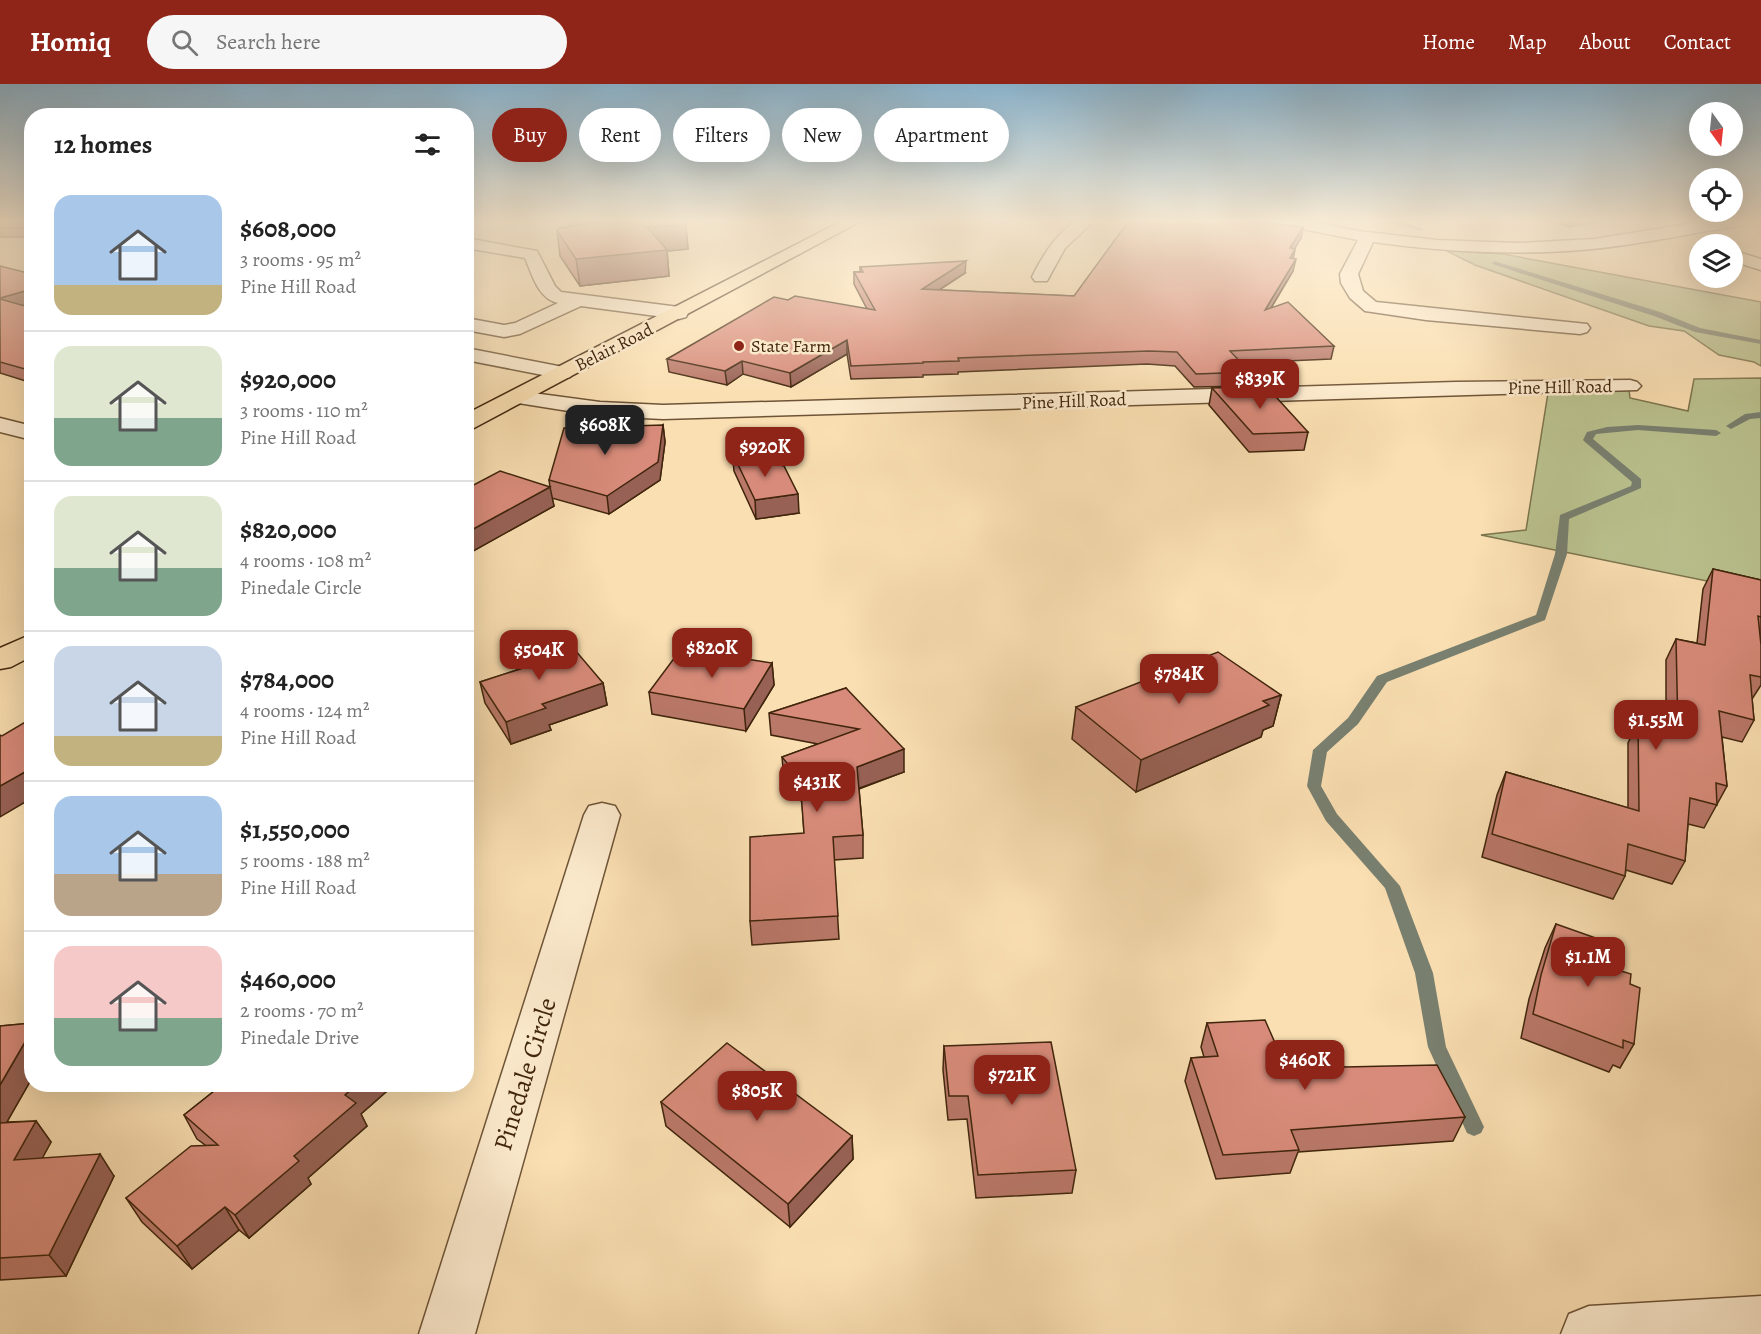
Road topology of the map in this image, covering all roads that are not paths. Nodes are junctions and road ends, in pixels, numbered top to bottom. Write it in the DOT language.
graph roads {
  1 [pos="542,278"];
  2 [pos="745,278"];
  3 [pos="1349,278"];
  4 [pos="578,300"];
  5 [pos="679,313"];
  6 [pos="474,325"];
  7 [pos="1580,328"];
  8 [pos="474,356"];
  9 [pos="563,374"];
  10 [pos="1630,386"];
  11 [pos="518,397"];
  12 [pos="474,419"];
  13 [pos="0,425"];
  14 [pos="24,431"];
  15 [pos="602,815"];
  16 [pos="1761,1324"];
  17 [pos="447,1334"];
  18 [pos="1589,1334"];
  1 -- 4 [label="street"];
  2 -- 5 [label="highway, Belair Road"];
  3 -- 7 [label="street"];
  4 -- 5 [label="street"];
  4 -- 6 [label="street"];
  5 -- 9 [label="highway, Belair Road"];
  8 -- 9 [label="street"];
  9 -- 11 [label="highway, Belair Road"];
  10 -- 11 [label="street, Pine Hill Road"];
  11 -- 12 [label="highway, Belair Road"];
  13 -- 14 [label="street"];
  15 -- 17 [label="street, Pinedale Circle"];
  16 -- 18 [label="street"];
}
